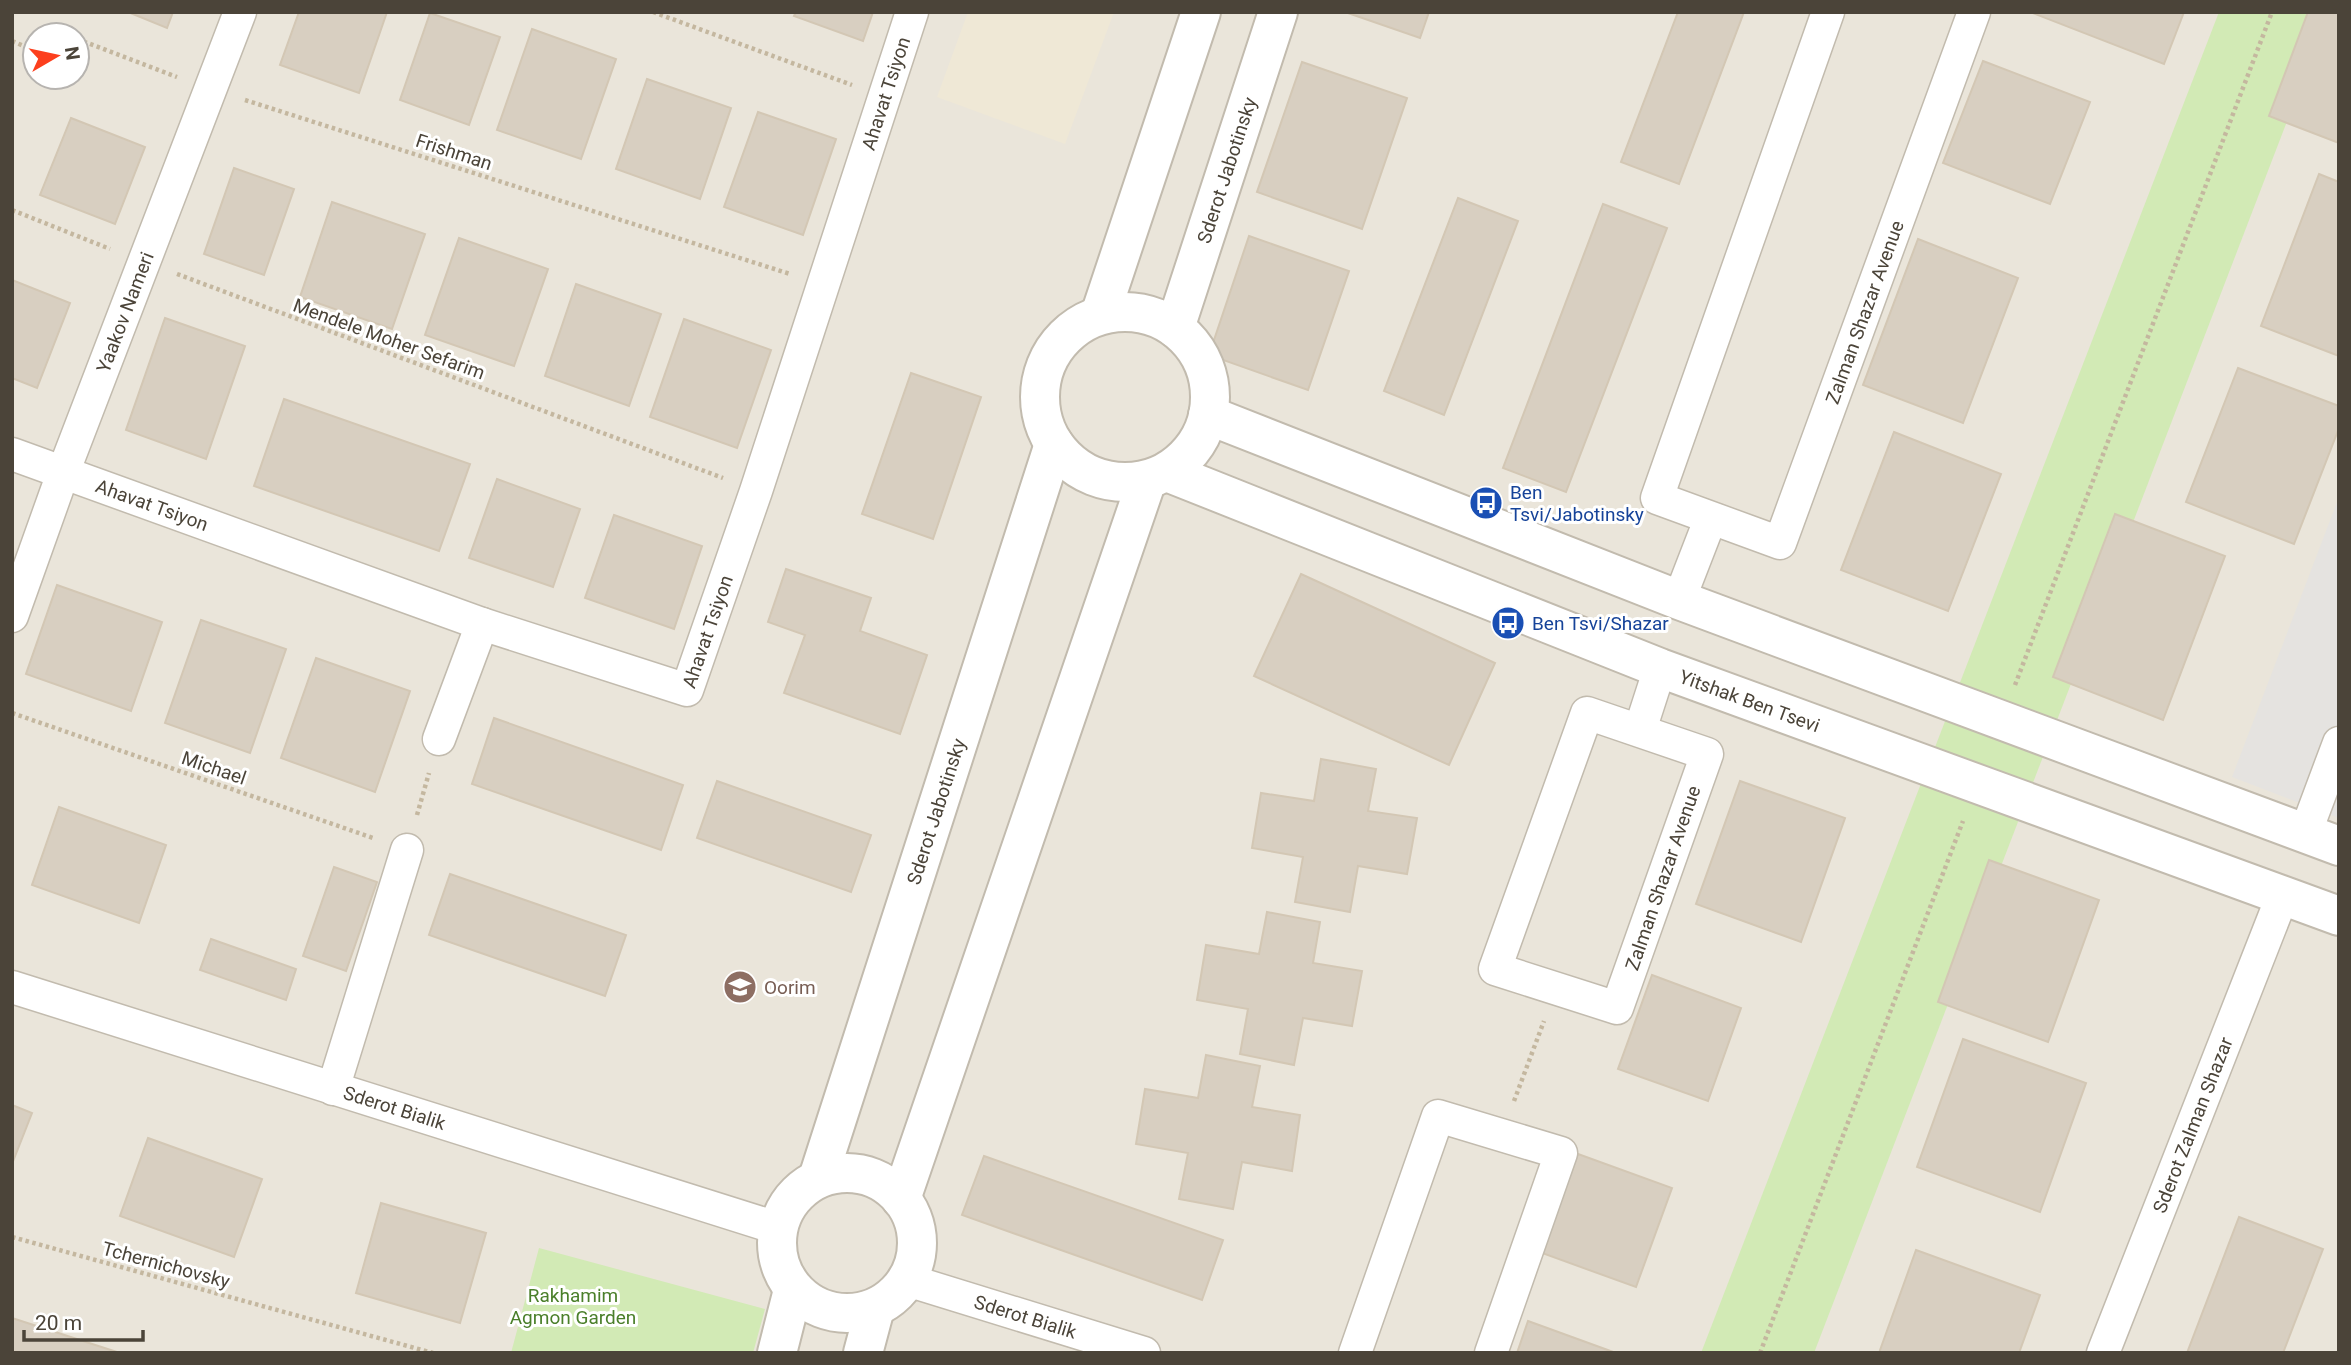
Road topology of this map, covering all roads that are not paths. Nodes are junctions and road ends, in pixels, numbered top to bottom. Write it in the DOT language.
graph roads {
  1 [pos="240,12"];
  2 [pos="912,12"];
  3 [pos="1201,12"];
  4 [pos="1278,12"];
  5 [pos="1828,12"];
  6 [pos="1975,12"];
  7 [pos="1100,315"];
  8 [pos="1175,328"];
  9 [pos="1208,415"];
  10 [pos="1054,444"];
  11 [pos="12,454"];
  12 [pos="63,473"];
  13 [pos="1157,476"];
  14 [pos="1710,520"];
  15 [pos="1679,600"];
  16 [pos="12,615"];
  17 [pos="482,624"];
  18 [pos="1660,668"];
  19 [pos="1640,730"];
  20 [pos="439,739"];
  21 [pos="2339,743"];
  22 [pos="2322,840"];
  23 [pos="407,850"];
  24 [pos="2282,897"];
  25 [pos="2339,916"];
  26 [pos="12,987"];
  27 [pos="333,1089"];
  28 [pos="818,1178"];
  29 [pos="901,1199"];
  30 [pos="777,1228"];
  31 [pos="907,1280"];
  32 [pos="793,1290"];
  33 [pos="875,1308"];
  34 [pos="777,1353"];
  35 [pos="863,1353"];
  36 [pos="1144,1353"];
  37 [pos="1355,1353"];
  38 [pos="1491,1353"];
  39 [pos="2103,1353"];
  1 -- 12 [label="street, Yaakov Nameri"];
  2 -- 17 [label="street, Ahavat Tsiyon"];
  3 -- 7 [label="street"];
  4 -- 8 [label="street, Sderot Jabotinsky"];
  5 -- 14 [label="street, Zalman Shazar Avenue"];
  6 -- 14 [label="street, Zalman Shazar Avenue"];
  7 -- 8 [label="street"];
  7 -- 10 [label="street"];
  8 -- 9 [label="street"];
  9 -- 13 [label="street"];
  9 -- 15 [label="street"];
  10 -- 13 [label="street"];
  10 -- 28 [label="street, Sderot Jabotinsky"];
  11 -- 12 [label="street, Ahavat Tsiyon"];
  12 -- 16 [label="street, Yaakov Nameri"];
  12 -- 17 [label="street, Ahavat Tsiyon"];
  13 -- 18 [label="street, Yitshak Ben Tsevi"];
  13 -- 29 [label="street"];
  14 -- 15 [label="street"];
  15 -- 22 [label="street"];
  17 -- 20 [label="street"];
  18 -- 19 [label="street"];
  18 -- 24 [label="street, Yitshak Ben Tsevi"];
  19 -- 19 [label="street, Zalman Shazar Avenue"];
  21 -- 22 [label="street"];
  23 -- 27 [label="street"];
  24 -- 25 [label="street, Yitshak Ben Tsevi"];
  24 -- 39 [label="street, Sderot Zalman Shazar"];
  26 -- 27 [label="street, Sderot Bialik"];
  27 -- 30 [label="street, Sderot Bialik"];
  28 -- 29 [label="street"];
  28 -- 30 [label="street"];
  29 -- 31 [label="street"];
  30 -- 32 [label="street"];
  31 -- 33 [label="street"];
  31 -- 36 [label="street, Sderot Bialik"];
  32 -- 33 [label="street"];
  32 -- 34 [label="street"];
  33 -- 35 [label="street"];
  37 -- 38 [label="street"];
}
